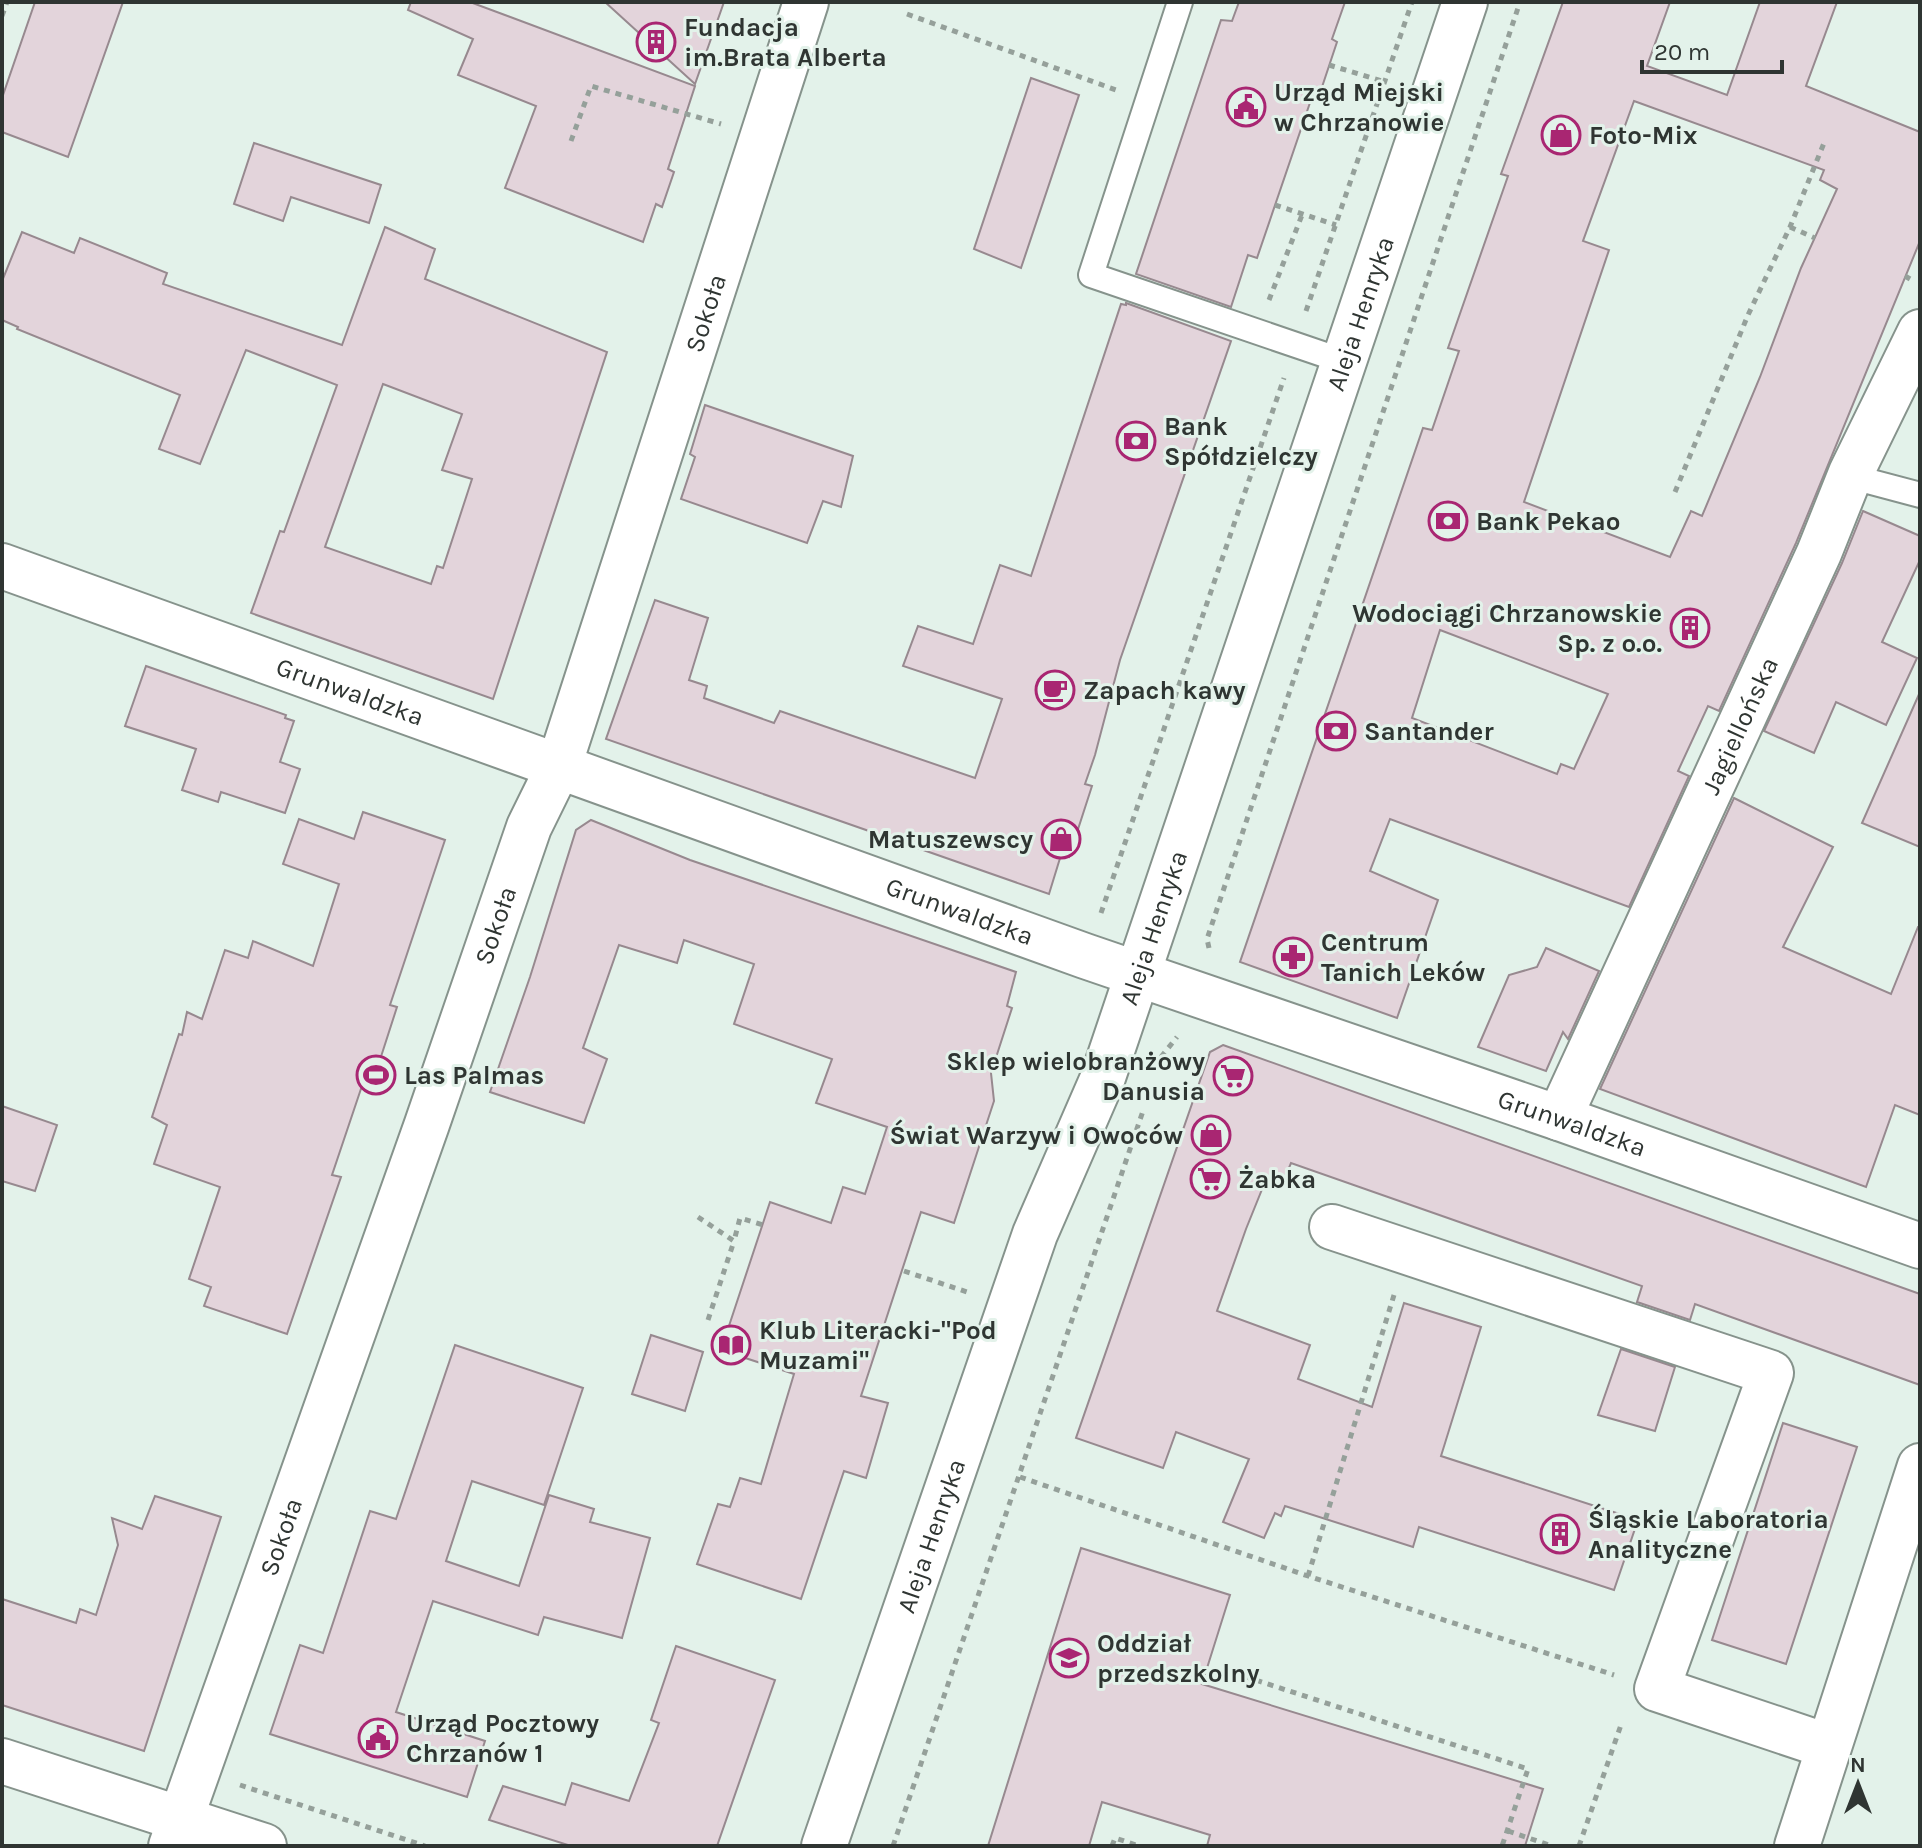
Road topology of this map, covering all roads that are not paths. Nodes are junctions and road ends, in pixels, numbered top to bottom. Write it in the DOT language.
graph roads {
  1 [pos="806,2"];
  2 [pos="1180,2"];
  3 [pos="1465,2"];
  4 [pos="1918,340"];
  5 [pos="1343,361"];
  6 [pos="1851,473"];
  7 [pos="1920,495"];
  8 [pos="2,566"];
  9 [pos="559,766"];
  10 [pos="1139,972"];
  11 [pos="1559,1118"];
  12 [pos="1332,1227"];
  13 [pos="1920,1246"];
  14 [pos="1920,1466"];
  15 [pos="1827,1746"];
  16 [pos="2,1761"];
  17 [pos="175,1832"];
  18 [pos="264,1846"];
  19 [pos="824,1846"];
  20 [pos="1797,1846"];
  1 -- 9 [label="street, Sokoła"];
  2 -- 5 [label="lane"];
  3 -- 5 [label="street, Aleja Henryka"];
  4 -- 6 [label="street, Jagiellońska"];
  5 -- 10 [label="street, Aleja Henryka"];
  6 -- 7 [label="lane"];
  6 -- 11 [label="street, Jagiellońska"];
  8 -- 9 [label="street, Grunwaldzka"];
  9 -- 10 [label="street, Grunwaldzka"];
  9 -- 17 [label="street, Sokoła"];
  10 -- 11 [label="street, Grunwaldzka"];
  10 -- 19 [label="street, Aleja Henryka"];
  11 -- 13 [label="street, Grunwaldzka"];
  12 -- 15 [label="street"];
  14 -- 15 [label="street"];
  15 -- 20 [label="street"];
  16 -- 17 [label="street"];
  17 -- 18 [label="street"];
}
